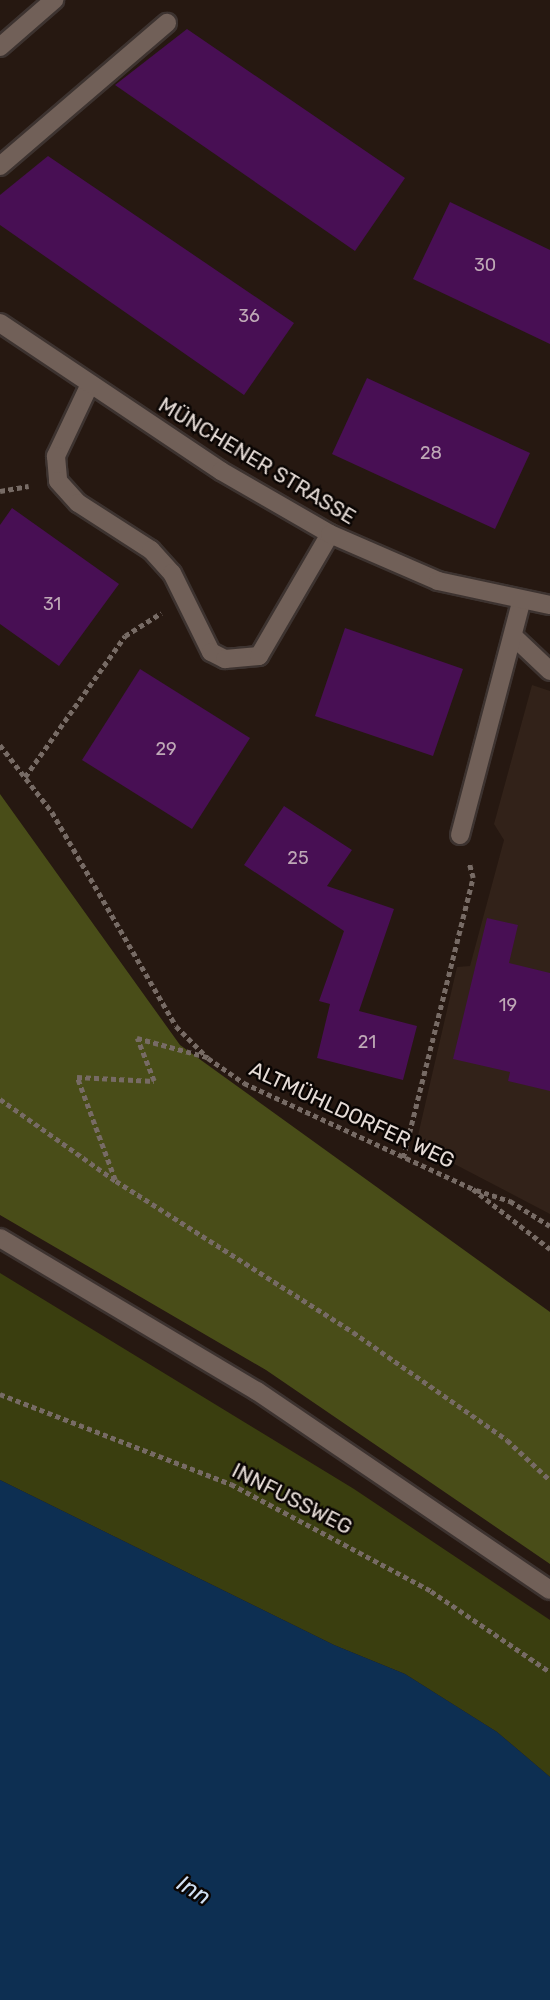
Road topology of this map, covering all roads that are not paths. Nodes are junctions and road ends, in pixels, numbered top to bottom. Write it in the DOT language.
graph roads {
  1 [pos="54,0"];
  2 [pos="167,23"];
  3 [pos="0,47"];
  4 [pos="0,166"];
  5 [pos="0,323"];
  6 [pos="90,384"];
  7 [pos="330,534"];
  8 [pos="521,602"];
  9 [pos="550,606"];
  10 [pos="513,636"];
  11 [pos="550,671"];
  12 [pos="460,835"];
  13 [pos="0,1238"];
  14 [pos="550,1590"];
  1 -- 3 [label="main road"];
  2 -- 4 [label="main road"];
  5 -- 6 [label="main road, MÜNCHENER STRASSE"];
  6 -- 7 [label="main road, MÜNCHENER STRASSE"];
  6 -- 7 [label="main road"];
  7 -- 8 [label="main road, MÜNCHENER STRASSE"];
  8 -- 9 [label="main road, MÜNCHENER STRASSE"];
  8 -- 10 [label="main road"];
  10 -- 11 [label="main road"];
  10 -- 12 [label="main road"];
  13 -- 14 [label="main road"];
}
